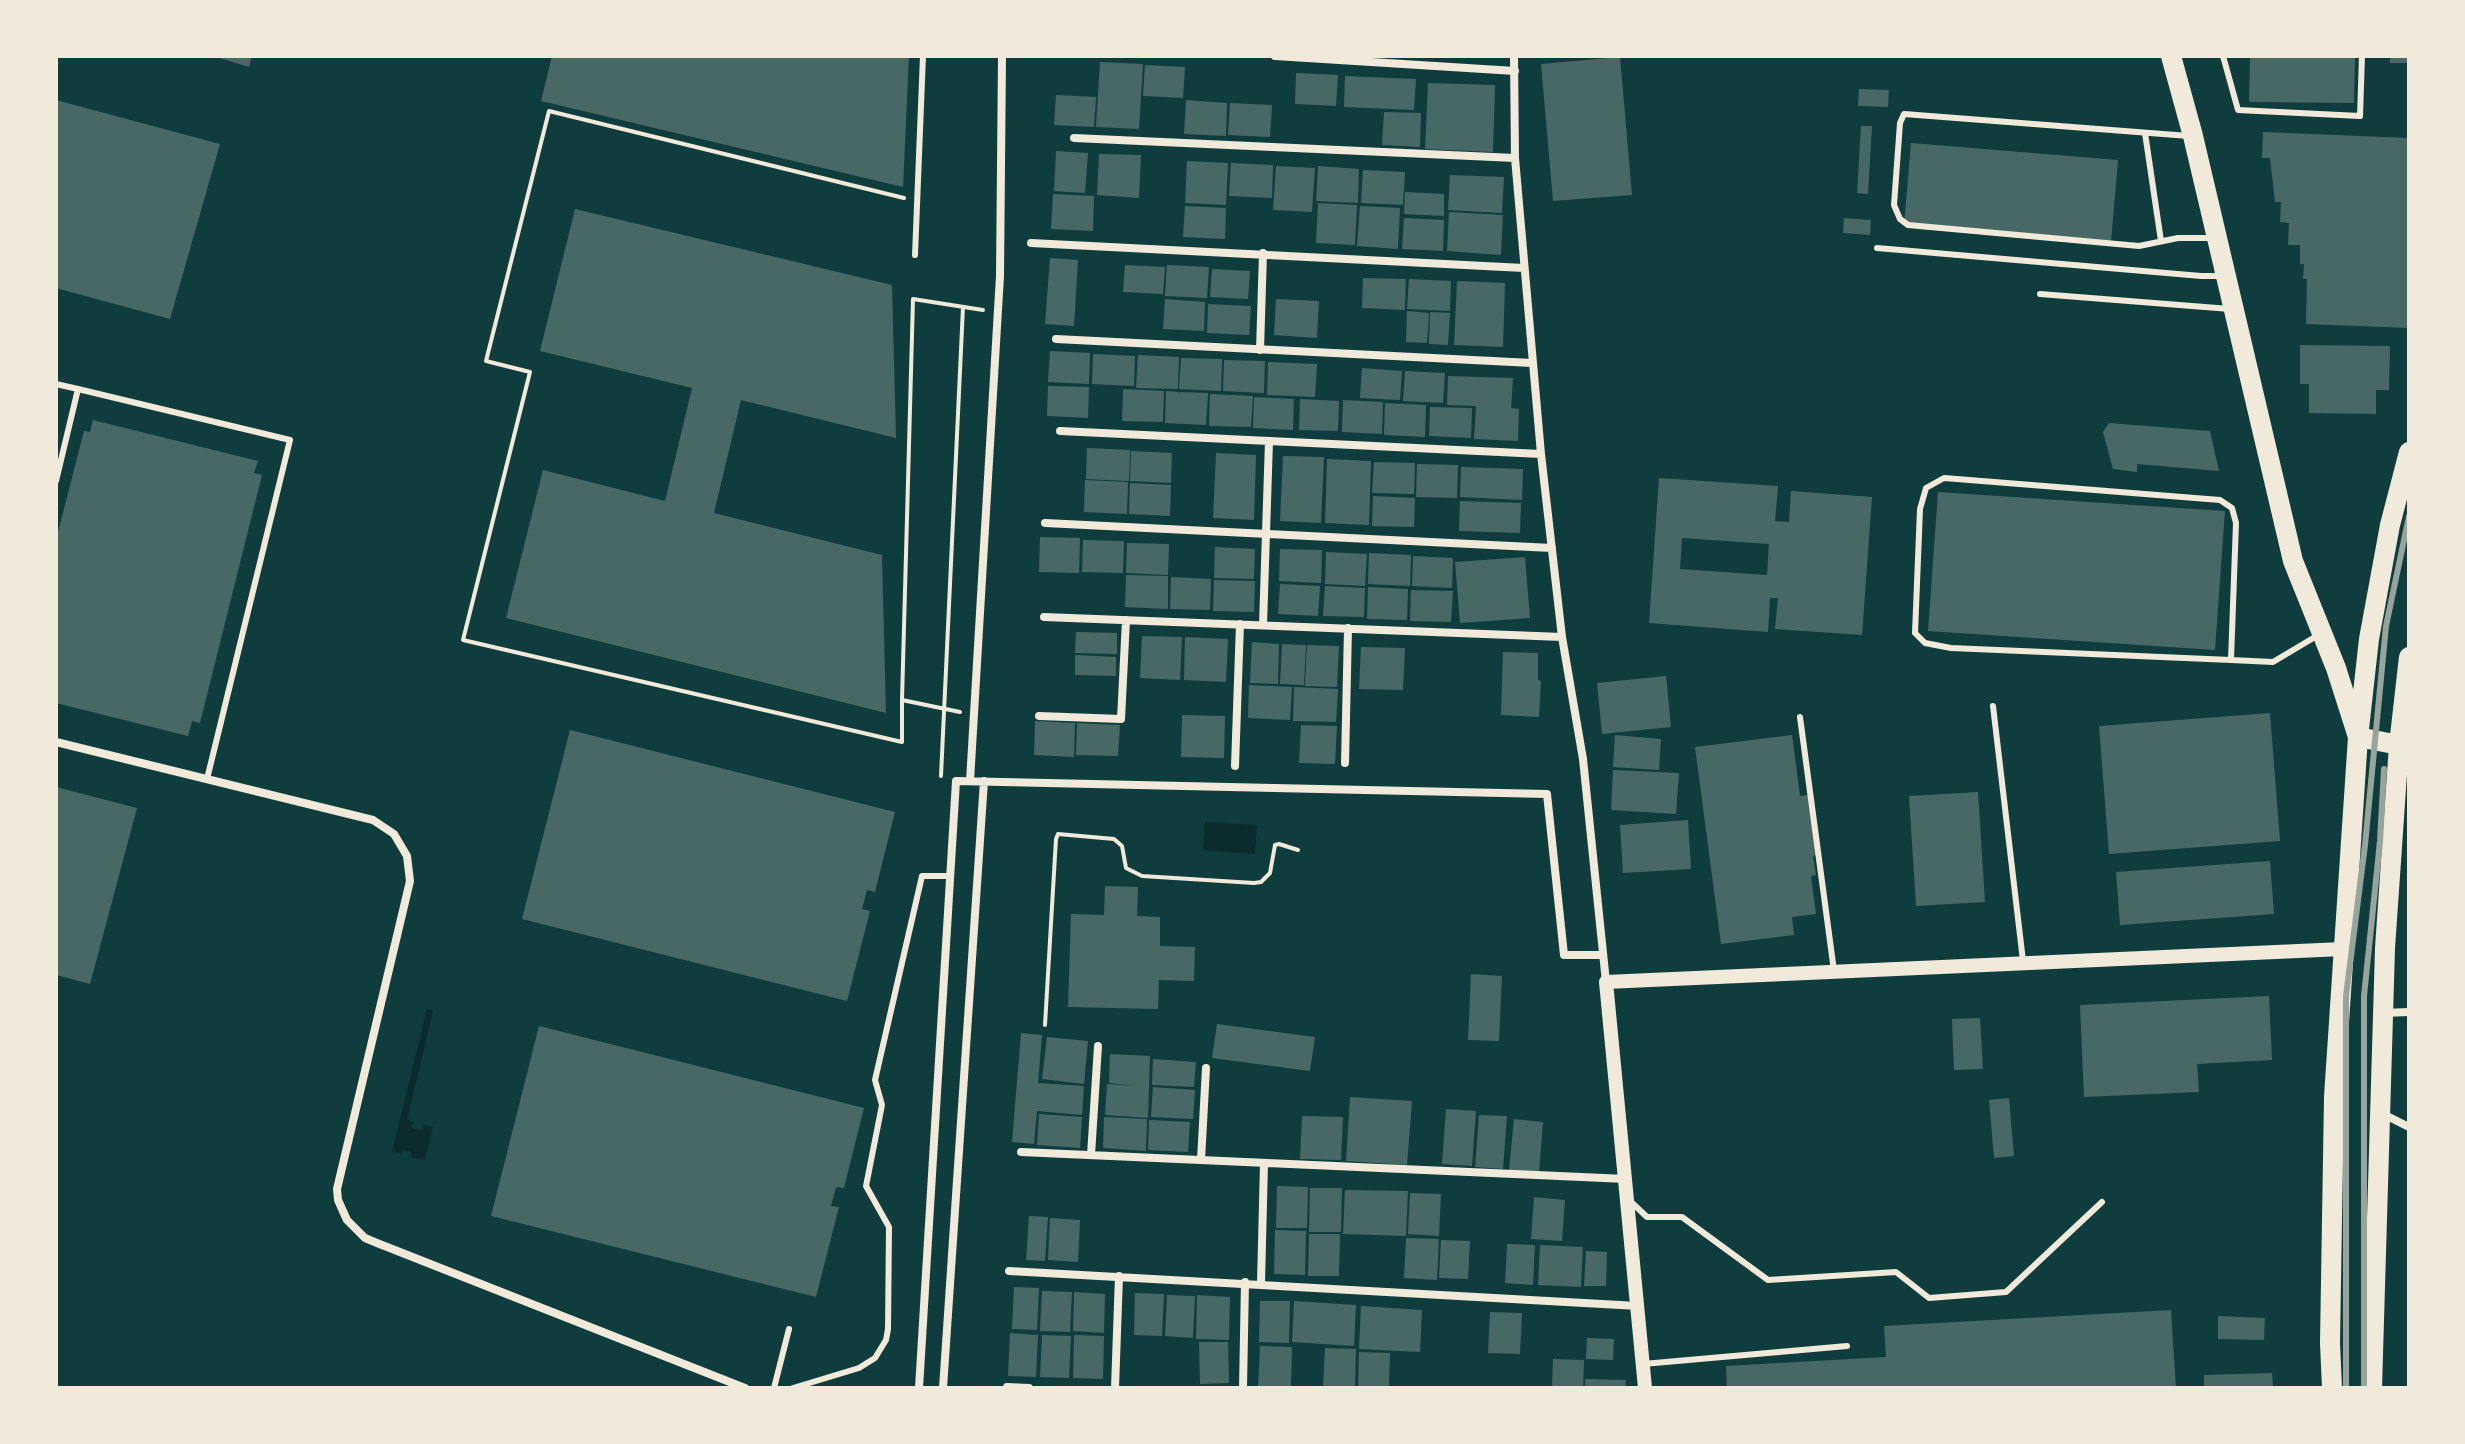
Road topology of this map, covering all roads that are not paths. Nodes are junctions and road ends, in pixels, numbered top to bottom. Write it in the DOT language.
graph roads {
  1 [pos="923,56"];
  2 [pos="1002,56"];
  3 [pos="1275,56"];
  4 [pos="1514,56"];
  5 [pos="2171,56"];
  6 [pos="2223,56"];
  7 [pos="2362,56"];
  8 [pos="1515,71"];
  9 [pos="2145,133"];
  10 [pos="2193,136"];
  11 [pos="1074,138"];
  12 [pos="1515,158"];
  13 [pos="2216,238"];
  14 [pos="2161,241"];
  15 [pos="1031,243"];
  16 [pos="1877,248"];
  17 [pos="1263,253"];
  18 [pos="915,255"];
  19 [pos="1524,268"];
  20 [pos="2224,275"];
  21 [pos="2040,294"];
  22 [pos="2233,309"];
  23 [pos="1056,339"];
  24 [pos="1260,350"];
  25 [pos="1532,363"];
  26 [pos="56,384"];
  27 [pos="78,389"];
  28 [pos="1060,431"];
  29 [pos="1269,441"];
  30 [pos="2409,452"];
  31 [pos="1541,454"];
  32 [pos="56,481"];
  33 [pos="1045,523"];
  34 [pos="1266,534"];
  35 [pos="1552,548"];
  36 [pos="1044,617"];
  37 [pos="1126,620"];
  38 [pos="1240,624"];
  39 [pos="1263,625"];
  40 [pos="1348,628"];
  41 [pos="2322,633"];
  42 [pos="1562,637"];
  43 [pos="2409,657"];
  44 [pos="2231,660"];
  45 [pos="1993,706"];
  46 [pos="1039,716"];
  47 [pos="1800,717"];
  48 [pos="2358,737"];
  49 [pos="56,742"];
  50 [pos="2399,745"];
  51 [pos="1345,763"];
  52 [pos="1235,766"];
  53 [pos="207,779"];
  54 [pos="970,781"];
  55 [pos="984,781"];
  56 [pos="951,876"];
  57 [pos="2343,949"];
  58 [pos="1602,955"];
  59 [pos="2023,963"];
  60 [pos="1834,972"];
  61 [pos="1606,982"];
  62 [pos="2409,1012"];
  63 [pos="2382,1013"];
  64 [pos="1098,1046"];
  65 [pos="1206,1068"];
  66 [pos="2378,1111"];
  67 [pos="2409,1127"];
  68 [pos="1021,1152"];
  69 [pos="1091,1155"];
  70 [pos="1201,1160"];
  71 [pos="1264,1163"];
  72 [pos="1626,1179"];
  73 [pos="1629,1200"];
  74 [pos="2102,1202"];
  75 [pos="1009,1271"];
  76 [pos="1119,1276"];
  77 [pos="1245,1282"];
  78 [pos="1261,1283"];
  79 [pos="1638,1306"];
  80 [pos="789,1329"];
  81 [pos="1847,1346"];
  82 [pos="1643,1364"];
  83 [pos="1007,1387"];
  84 [pos="745,1388"];
  85 [pos="774,1388"];
  86 [pos="793,1388"];
  87 [pos="919,1388"];
  88 [pos="943,1388"];
  89 [pos="1029,1388"];
  90 [pos="1115,1388"];
  91 [pos="1243,1388"];
  92 [pos="1645,1388"];
  93 [pos="2332,1388"];
  94 [pos="2372,1388"];
  1 -- 18 [label="lane"];
  2 -- 54 [label="street"];
  3 -- 8 [label="street"];
  4 -- 8 [label="street"];
  5 -- 10 [label="main road"];
  6 -- 7 [label="lane"];
  8 -- 12 [label="street"];
  9 -- 10 [label="lane"];
  9 -- 14 [label="lane"];
  9 -- 14 [label="lane"];
  10 -- 13 [label="main road"];
  11 -- 12 [label="street"];
  12 -- 19 [label="street"];
  13 -- 14 [label="lane"];
  13 -- 20 [label="main road"];
  15 -- 17 [label="street"];
  16 -- 20 [label="lane"];
  17 -- 19 [label="street"];
  17 -- 24 [label="street"];
  19 -- 25 [label="street"];
  20 -- 22 [label="main road"];
  21 -- 22 [label="lane"];
  22 -- 41 [label="main road"];
  23 -- 24 [label="street"];
  24 -- 25 [label="street"];
  25 -- 31 [label="street"];
  26 -- 27 [label="lane"];
  27 -- 32 [label="lane"];
  27 -- 53 [label="lane"];
  28 -- 29 [label="street"];
  29 -- 31 [label="street"];
  29 -- 34 [label="street"];
  30 -- 48 [label="main road"];
  31 -- 35 [label="street"];
  33 -- 34 [label="street"];
  34 -- 35 [label="street"];
  34 -- 39 [label="street"];
  35 -- 42 [label="street"];
  36 -- 37 [label="street"];
  37 -- 38 [label="street"];
  37 -- 46 [label="street"];
  38 -- 39 [label="street"];
  38 -- 52 [label="street"];
  39 -- 40 [label="street"];
  40 -- 42 [label="street"];
  40 -- 51 [label="street"];
  41 -- 44 [label="lane"];
  41 -- 48 [label="main road"];
  42 -- 58 [label="street"];
  43 -- 50 [label="main road"];
  44 -- 44 [label="lane"];
  45 -- 59 [label="lane"];
  47 -- 60 [label="lane"];
  48 -- 50 [label="main road"];
  48 -- 57 [label="main road"];
  49 -- 53 [label="street"];
  50 -- 63 [label="main road"];
  53 -- 84 [label="street"];
  54 -- 55 [label="street"];
  54 -- 56 [label="street"];
  55 -- 58 [label="street"];
  55 -- 88 [label="street"];
  56 -- 86 [label="lane"];
  56 -- 87 [label="street"];
  57 -- 59 [label="street"];
  57 -- 93 [label="main road"];
  58 -- 61 [label="street"];
  59 -- 60 [label="street"];
  60 -- 61 [label="street"];
  61 -- 72 [label="street"];
  62 -- 63 [label="street"];
  63 -- 66 [label="main road"];
  64 -- 69 [label="street"];
  65 -- 70 [label="street"];
  66 -- 67 [label="street"];
  66 -- 94 [label="main road"];
  68 -- 69 [label="street"];
  69 -- 70 [label="street"];
  70 -- 71 [label="street"];
  71 -- 72 [label="street"];
  71 -- 78 [label="street"];
  72 -- 73 [label="street"];
  73 -- 74 [label="lane"];
  73 -- 79 [label="street"];
  75 -- 76 [label="street"];
  76 -- 77 [label="street"];
  76 -- 90 [label="street"];
  77 -- 78 [label="street"];
  77 -- 91 [label="street"];
  78 -- 79 [label="street"];
  79 -- 82 [label="street"];
  80 -- 85 [label="lane"];
  81 -- 82 [label="lane"];
  82 -- 92 [label="street"];
  83 -- 89 [label="street"];
}
